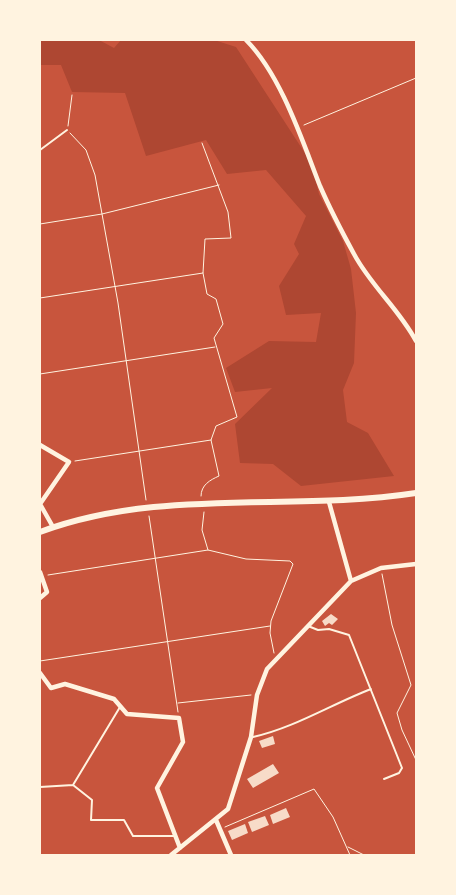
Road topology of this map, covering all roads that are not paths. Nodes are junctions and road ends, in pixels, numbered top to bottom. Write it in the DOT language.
graph roads {
  1 [pos="246,40"];
  2 [pos="67,130"];
  3 [pos="40,150"];
  4 [pos="416,341"];
  5 [pos="40,445"];
  6 [pos="416,493"];
  7 [pos="329,502"];
  8 [pos="53,527"];
  9 [pos="40,532"];
  10 [pos="416,564"];
  11 [pos="41,574"];
  12 [pos="351,581"];
  13 [pos="40,598"];
  14 [pos="307,626"];
  15 [pos="40,673"];
  16 [pos="371,689"];
  17 [pos="120,707"];
  18 [pos="251,738"];
  19 [pos="384,779"];
  20 [pos="73,786"];
  21 [pos="40,787"];
  22 [pos="216,820"];
  23 [pos="175,836"];
  24 [pos="180,848"];
  25 [pos="171,855"];
  26 [pos="231,855"];
  1 -- 4 [label="street"];
  2 -- 3 [label="lane"];
  5 -- 8 [label="street"];
  6 -- 7 [label="main road"];
  7 -- 8 [label="main road"];
  7 -- 12 [label="street"];
  8 -- 9 [label="main road"];
  10 -- 12 [label="street"];
  11 -- 13 [label="street"];
  12 -- 14 [label="street"];
  14 -- 16 [label="lane"];
  14 -- 18 [label="street"];
  15 -- 17 [label="street"];
  16 -- 18 [label="lane"];
  16 -- 19 [label="lane"];
  17 -- 20 [label="lane"];
  17 -- 23 [label="street"];
  18 -- 22 [label="street"];
  20 -- 21 [label="lane"];
  20 -- 23 [label="lane"];
  22 -- 24 [label="street"];
  22 -- 26 [label="street"];
  23 -- 24 [label="street"];
  24 -- 25 [label="street"];
}
